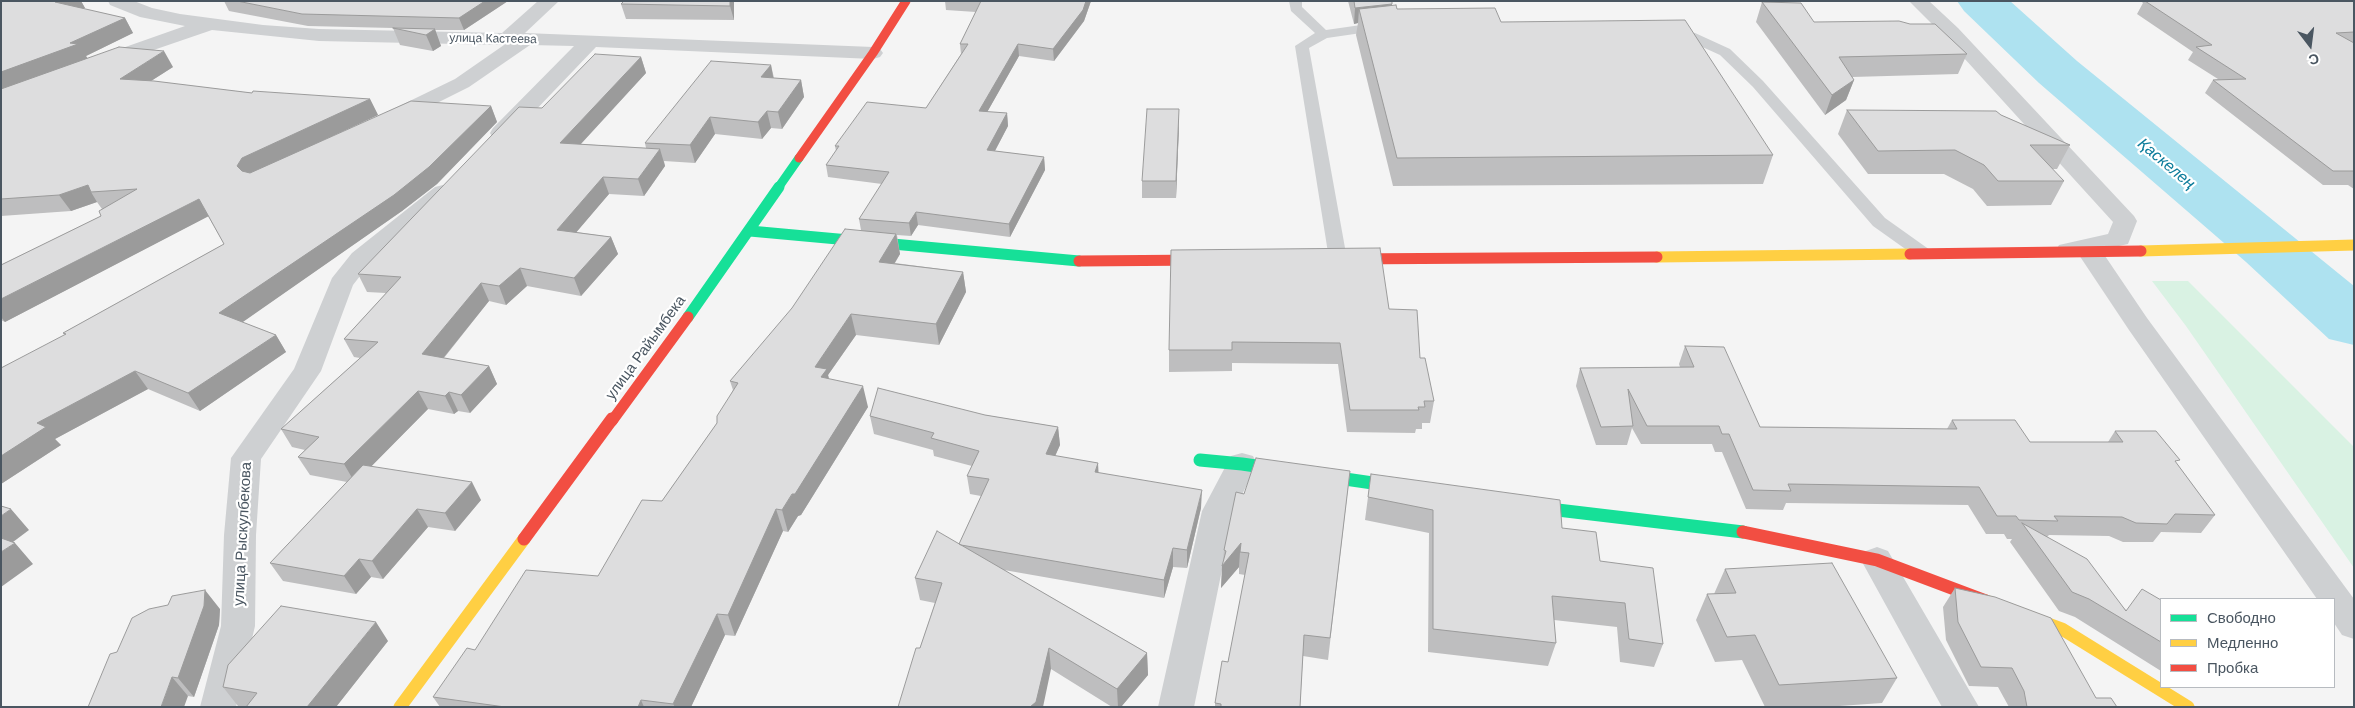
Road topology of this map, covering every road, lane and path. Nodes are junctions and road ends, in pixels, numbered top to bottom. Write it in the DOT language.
graph roads {
  1 [pos="117,1"];
  2 [pos="550,1"];
  3 [pos="906,1"];
  4 [pos="1295,1"];
  5 [pos="1918,1"];
  6 [pos="207,25"];
  7 [pos="1396,25"];
  8 [pos="1323,34"];
  9 [pos="1661,34"];
  10 [pos="515,39"];
  11 [pos="591,41"];
  12 [pos="874,53"];
  13 [pos="83,69"];
  14 [pos="378,124"];
  15 [pos="480,154"];
  16 [pos="460,176"];
  17 [pos="750,231"];
  18 [pos="2354,245"];
  19 [pos="2057,252"];
  20 [pos="1924,254"];
  21 [pos="2090,254"];
  22 [pos="1333,259"];
  23 [pos="1220,260"];
  24 [pos="1200,460"];
  25 [pos="1242,464"];
  26 [pos="1418,490"];
  27 [pos="1516,504"];
  28 [pos="1877,560"];
  29 [pos="2335,598"];
  30 [pos="2335,598"];
  31 [pos="2354,625"];
  32 [pos="218,707"];
  33 [pos="400,707"];
  34 [pos="1176,707"];
  35 [pos="1961,707"];
  36 [pos="2188,707"];
  1 -- 6 [label="street, улица Кастеева"];
  2 -- 10 [label="street"];
  3 -- 12 [label="street, улица Райымбека"];
  4 -- 8 [label="lane"];
  5 -- 19 [label="street"];
  6 -- 10 [label="street, улица Кастеева"];
  6 -- 13 [label="street"];
  7 -- 8 [label="lane"];
  8 -- 22 [label="lane"];
  9 -- 20 [label="lane"];
  10 -- 11 [label="street, улица Кастеева"];
  10 -- 14 [label="street"];
  11 -- 12 [label="street, улица Кастеева"];
  11 -- 15 [label="street"];
  12 -- 17 [label="street, улица Райымбека"];
  16 -- 32 [label="street, улица Рыскулбекова"];
  17 -- 23 [label="street"];
  17 -- 33 [label="street, улица Райымбека"];
  18 -- 21 [label="street"];
  19 -- 20 [label="street"];
  19 -- 21 [label="street"];
  20 -- 22 [label="street"];
  21 -- 29 [label="street"];
  24 -- 25 [label="street"];
  25 -- 26 [label="street"];
  25 -- 34 [label="street"];
  27 -- 28 [label="street"];
  28 -- 35 [label="street"];
  28 -- 36 [label="street"];
  30 -- 31 [label="street"];
}
